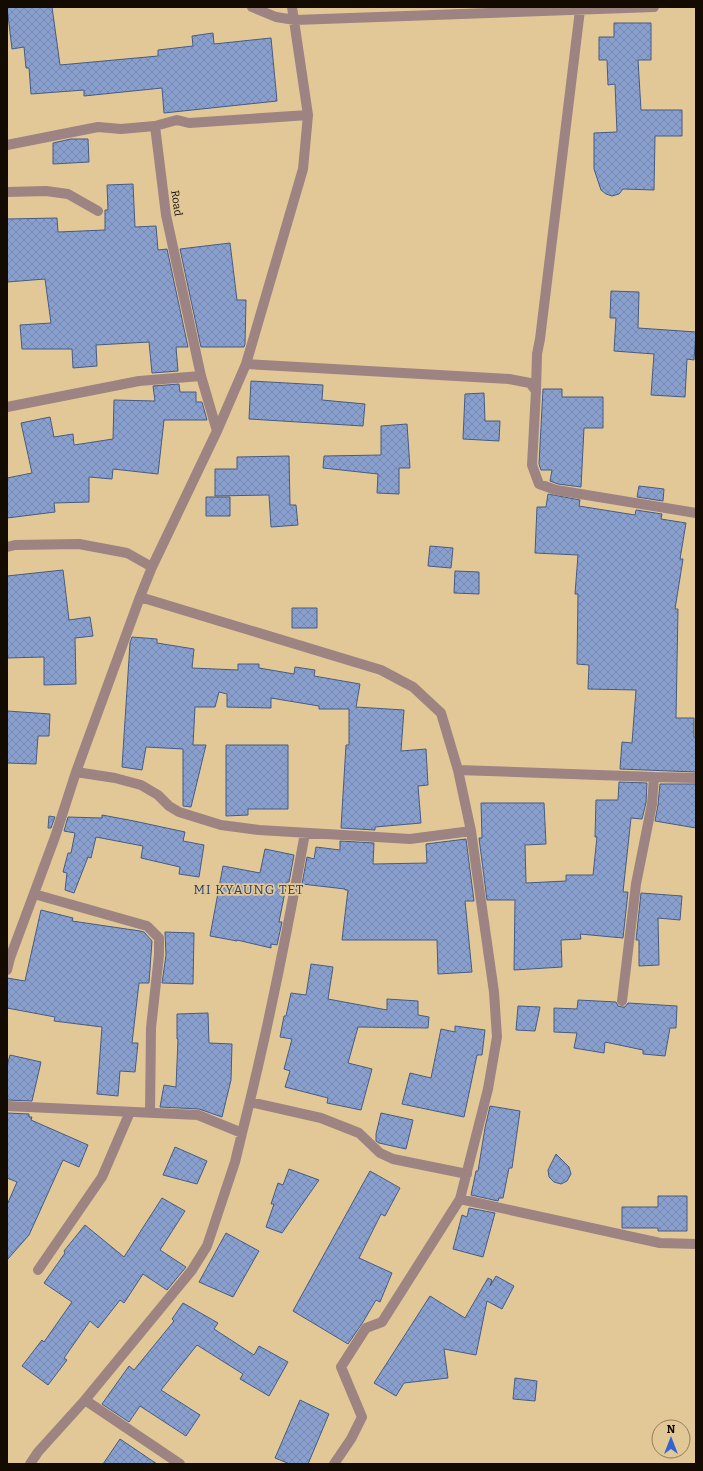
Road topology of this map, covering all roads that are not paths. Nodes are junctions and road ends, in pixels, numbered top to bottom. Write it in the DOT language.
graph roads {
  1 [pos="252,7"];
  2 [pos="292,7"];
  3 [pos="654,7"];
  4 [pos="580,10"];
  5 [pos="295,20"];
  6 [pos="308,115"];
  7 [pos="155,126"];
  8 [pos="7,145"];
  9 [pos="7,192"];
  10 [pos="98,211"];
  11 [pos="246,364"];
  12 [pos="201,376"];
  13 [pos="536,391"];
  14 [pos="7,408"];
  15 [pos="217,431"];
  16 [pos="696,513"];
  17 [pos="7,547"];
  18 [pos="152,567"];
  19 [pos="140,597"];
  20 [pos="458,770"];
  21 [pos="76,772"];
  22 [pos="654,777"];
  23 [pos="696,778"];
  24 [pos="471,831"];
  25 [pos="305,833"];
  26 [pos="34,894"];
  27 [pos="7,970"];
  28 [pos="622,1000"];
  29 [pos="250,1102"];
  30 [pos="7,1106"];
  31 [pos="130,1112"];
  32 [pos="150,1113"];
  33 [pos="242,1133"];
  34 [pos="467,1174"];
  35 [pos="460,1199"];
  36 [pos="696,1244"];
  37 [pos="38,1270"];
  38 [pos="85,1400"];
  39 [pos="30,1464"];
  40 [pos="180,1464"];
  41 [pos="334,1464"];
  1 -- 5 [label="street"];
  2 -- 5 [label="street"];
  3 -- 4 [label="street"];
  4 -- 5 [label="street"];
  4 -- 13 [label="street"];
  5 -- 6 [label="street"];
  6 -- 7 [label="street"];
  6 -- 11 [label="street"];
  7 -- 8 [label="street"];
  7 -- 12 [label="street, Road"];
  9 -- 10 [label="street"];
  11 -- 13 [label="street"];
  11 -- 15 [label="street"];
  12 -- 14 [label="street"];
  12 -- 15 [label="street, Road"];
  13 -- 16 [label="street"];
  15 -- 18 [label="street"];
  17 -- 18 [label="street"];
  18 -- 19 [label="street"];
  19 -- 20 [label="street"];
  19 -- 21 [label="street"];
  20 -- 22 [label="street"];
  20 -- 24 [label="street"];
  21 -- 25 [label="street"];
  21 -- 26 [label="street"];
  22 -- 23 [label="street"];
  22 -- 28 [label="street"];
  24 -- 25 [label="street"];
  24 -- 34 [label="street"];
  25 -- 29 [label="street"];
  26 -- 27 [label="street"];
  26 -- 32 [label="street"];
  29 -- 33 [label="street"];
  29 -- 34 [label="street"];
  30 -- 31 [label="street"];
  31 -- 32 [label="street"];
  31 -- 37 [label="street"];
  32 -- 33 [label="street"];
  33 -- 38 [label="street"];
  34 -- 35 [label="street"];
  35 -- 36 [label="street"];
  35 -- 41 [label="street"];
  38 -- 39 [label="street"];
  38 -- 40 [label="street"];
}
